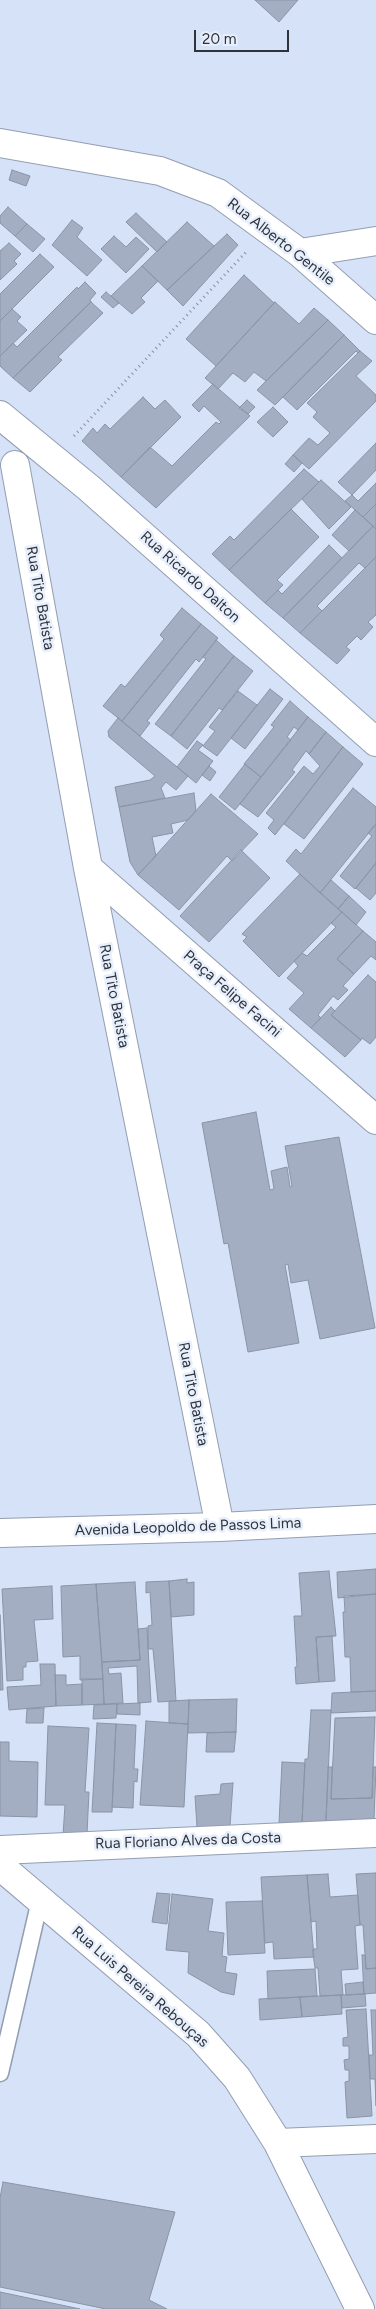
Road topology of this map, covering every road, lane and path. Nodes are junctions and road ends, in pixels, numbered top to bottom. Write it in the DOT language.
graph roads {
  1 [pos="0,142"];
  2 [pos="268,228"];
  3 [pos="376,240"];
  4 [pos="300,252"];
  5 [pos="376,320"];
  6 [pos="0,415"];
  7 [pos="53,460"];
  8 [pos="8,466"];
  9 [pos="376,742"];
  10 [pos="88,868"];
  11 [pos="376,1120"];
  12 [pos="376,1519"];
  13 [pos="220,1527"];
  14 [pos="0,1533"];
  15 [pos="376,1833"];
  16 [pos="0,1850"];
  17 [pos="0,1866"];
  18 [pos="40,1900"];
  19 [pos="0,2073"];
  20 [pos="376,2139"];
  21 [pos="278,2143"];
  22 [pos="360,2309"];
  1 -- 2 [label="street, Rua Alberto Gentile"];
  2 -- 4 [label="street, Rua Alberto Gentile"];
  2 -- 7 [label="path"];
  3 -- 4 [label="street"];
  4 -- 5 [label="street, Rua Alberto Gentile"];
  6 -- 7 [label="street, Rua Ricardo Dalton"];
  7 -- 8 [label="street"];
  7 -- 9 [label="street, Rua Ricardo Dalton"];
  8 -- 10 [label="street, Rua Tito Batista"];
  10 -- 11 [label="street, Praça Felipe Facini"];
  10 -- 13 [label="street, Rua Tito Batista"];
  12 -- 13 [label="street, Avenida Leopoldo de Passos Lima"];
  13 -- 14 [label="street, Avenida Leopoldo de Passos Lima"];
  15 -- 16 [label="street, Rua Floriano Alves da Costa"];
  17 -- 18 [label="street, Rua Luis Pereira Rebouças"];
  18 -- 19 [label="lane"];
  18 -- 21 [label="street, Rua Luis Pereira Rebouças"];
  20 -- 21 [label="street"];
  21 -- 22 [label="street, Rua Luis Pereira Rebouças"];
}
